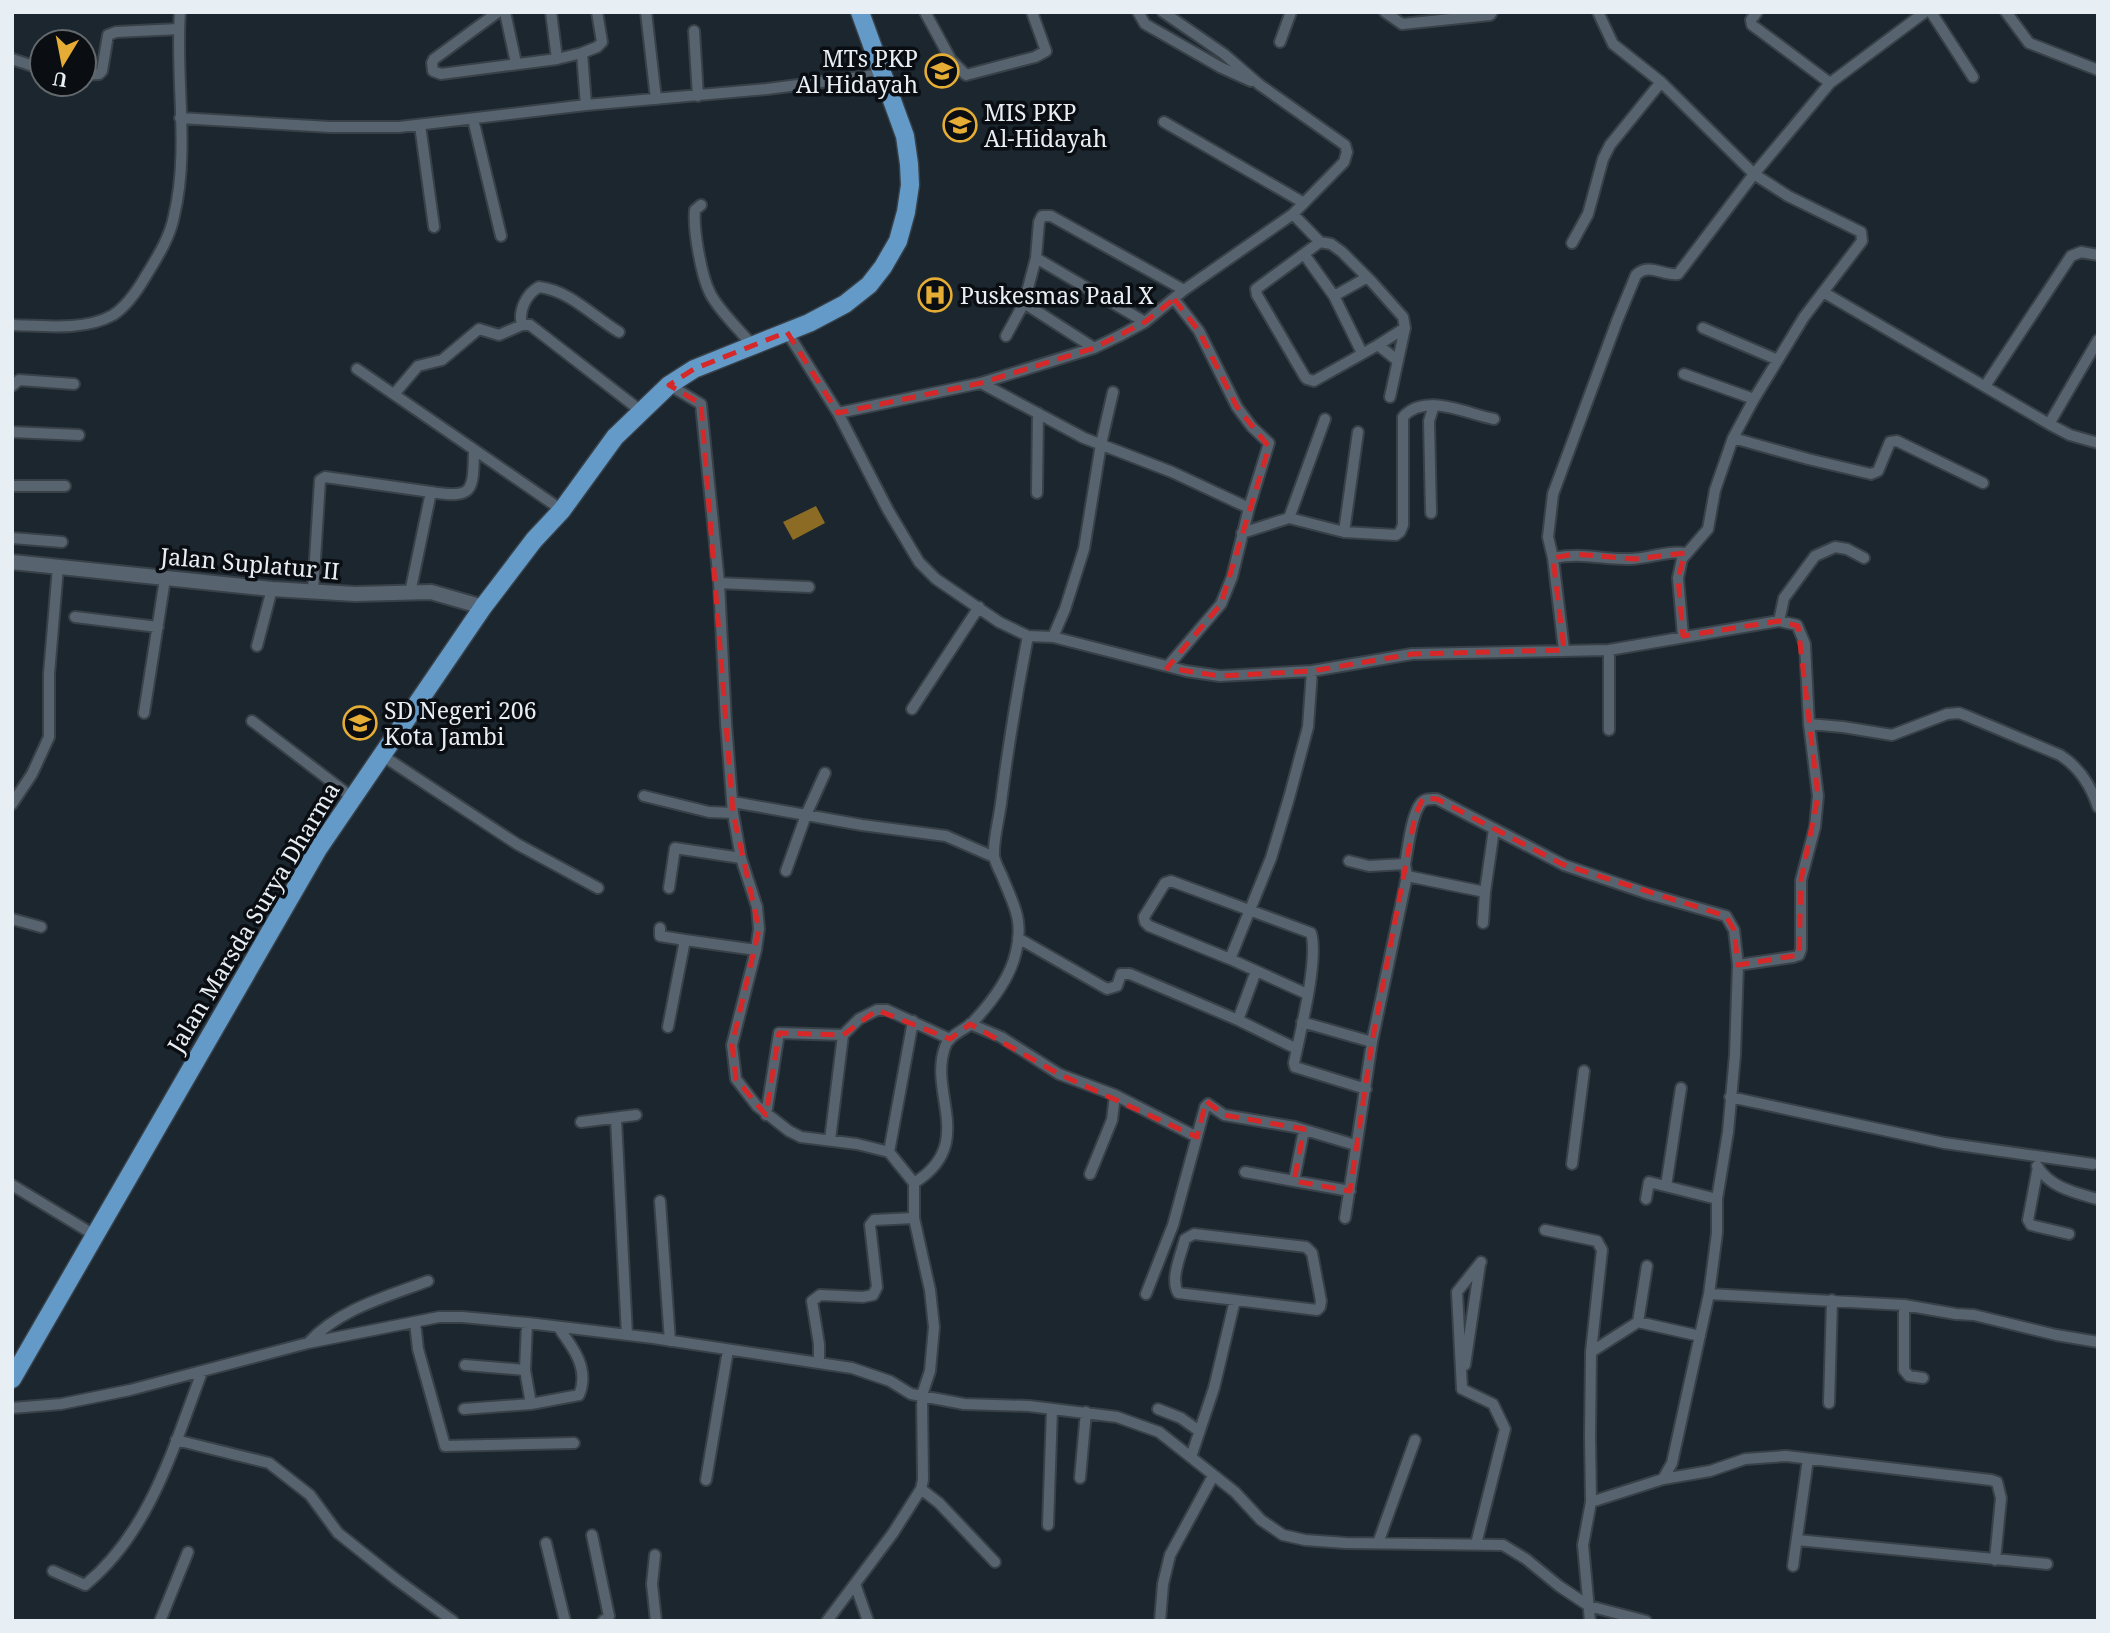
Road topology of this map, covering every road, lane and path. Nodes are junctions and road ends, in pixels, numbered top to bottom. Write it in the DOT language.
graph roads {
  1 [pos="180,12"];
  2 [pos="498,12"];
  3 [pos="505,12"];
  4 [pos="551,12"];
  5 [pos="597,12"];
  6 [pos="646,12"];
  7 [pos="860,12"];
  8 [pos="925,12"];
  9 [pos="1032,12"];
  10 [pos="1138,12"];
  11 [pos="1163,12"];
  12 [pos="1291,12"];
  13 [pos="1385,12"];
  14 [pos="1492,12"];
  15 [pos="1598,12"];
  16 [pos="1757,12"];
  17 [pos="1928,12"];
  18 [pos="2006,12"];
  19 [pos="179,29"];
  20 [pos="694,31"];
  21 [pos="1280,42"];
  22 [pos="582,53"];
  23 [pos="557,58"];
  24 [pos="516,63"];
  25 [pos="2098,70"];
  26 [pos="98,74"];
  27 [pos="883,74"];
  28 [pos="1973,77"];
  29 [pos="1661,82"];
  30 [pos="1830,83"];
  31 [pos="1260,85"];
  32 [pos="698,96"];
  33 [pos="656,99"];
  34 [pos="586,105"];
  35 [pos="180,118"];
  36 [pos="473,118"];
  37 [pos="1164,122"];
  38 [pos="420,125"];
  39 [pos="1754,174"];
  40 [pos="1304,203"];
  41 [pos="701,205"];
  42 [pos="1293,214"];
  43 [pos="435,228"];
  44 [pos="501,236"];
  45 [pos="1320,242"];
  46 [pos="1572,243"];
  47 [pos="1304,254"];
  48 [pos="2098,255"];
  49 [pos="1035,258"];
  50 [pos="1366,278"];
  51 [pos="1184,290"];
  52 [pos="1823,292"];
  53 [pos="1334,296"];
  54 [pos="1174,299"];
  55 [pos="1024,303"];
  56 [pos="1145,322"];
  57 [pos="12,325"];
  58 [pos="522,325"];
  59 [pos="1405,328"];
  60 [pos="1703,328"];
  61 [pos="619,332"];
  62 [pos="787,332"];
  63 [pos="1006,336"];
  64 [pos="2098,340"];
  65 [pos="752,345"];
  66 [pos="1378,345"];
  67 [pos="1094,348"];
  68 [pos="1362,353"];
  69 [pos="1778,360"];
  70 [pos="1398,361"];
  71 [pos="357,369"];
  72 [pos="1684,374"];
  73 [pos="981,383"];
  74 [pos="74,384"];
  75 [pos="669,385"];
  76 [pos="12,386"];
  77 [pos="1984,386"];
  78 [pos="1113,392"];
  79 [pos="395,393"];
  80 [pos="1390,397"];
  81 [pos="1754,399"];
  82 [pos="1434,405"];
  83 [pos="641,411"];
  84 [pos="838,412"];
  85 [pos="1038,413"];
  86 [pos="1325,419"];
  87 [pos="1494,419"];
  88 [pos="2049,425"];
  89 [pos="12,432"];
  90 [pos="1358,432"];
  91 [pos="79,435"];
  92 [pos="1734,438"];
  93 [pos="2098,443"];
  94 [pos="1101,444"];
  95 [pos="474,451"];
  96 [pos="1983,483"];
  97 [pos="12,486"];
  98 [pos="65,486"];
  99 [pos="431,492"];
  100 [pos="1037,493"];
  101 [pos="1249,508"];
  102 [pos="562,510"];
  103 [pos="1431,513"];
  104 [pos="1289,518"];
  105 [pos="1344,532"];
  106 [pos="1242,533"];
  107 [pos="12,538"];
  108 [pos="62,542"];
  109 [pos="1685,553"];
  110 [pos="1553,558"];
  111 [pos="1864,558"];
  112 [pos="12,562"];
  113 [pos="58,567"];
  114 [pos="165,579"];
  115 [pos="719,583"];
  116 [pos="809,587"];
  117 [pos="272,589"];
  118 [pos="313,592"];
  119 [pos="410,593"];
  120 [pos="483,607"];
  121 [pos="979,607"];
  122 [pos="75,617"];
  123 [pos="1779,621"];
  124 [pos="158,627"];
  125 [pos="1028,636"];
  126 [pos="1683,636"];
  127 [pos="1053,637"];
  128 [pos="257,646"];
  129 [pos="1564,650"];
  130 [pos="1609,650"];
  131 [pos="1168,666"];
  132 [pos="1312,671"];
  133 [pos="912,709"];
  134 [pos="144,713"];
  135 [pos="252,721"];
  136 [pos="1809,724"];
  137 [pos="1609,730"];
  138 [pos="383,756"];
  139 [pos="825,773"];
  140 [pos="644,796"];
  141 [pos="352,798"];
  142 [pos="12,804"];
  143 [pos="2098,807"];
  144 [pos="733,808"];
  145 [pos="806,816"];
  146 [pos="1494,829"];
  147 [pos="994,857"];
  148 [pos="741,858"];
  149 [pos="1349,861"];
  150 [pos="1406,870"];
  151 [pos="786,871"];
  152 [pos="669,887"];
  153 [pos="598,888"];
  154 [pos="1485,892"];
  155 [pos="1250,910"];
  156 [pos="12,919"];
  157 [pos="1483,923"];
  158 [pos="41,926"];
  159 [pos="660,928"];
  160 [pos="1018,938"];
  161 [pos="685,940"];
  162 [pos="756,950"];
  163 [pos="1230,959"];
  164 [pos="1738,965"];
  165 [pos="1256,971"];
  166 [pos="1307,994"];
  167 [pos="1238,1020"];
  168 [pos="913,1021"];
  169 [pos="1302,1022"];
  170 [pos="970,1024"];
  171 [pos="668,1027"];
  172 [pos="843,1035"];
  173 [pos="950,1039"];
  174 [pos="1372,1042"];
  175 [pos="1297,1049"];
  176 [pos="1584,1071"];
  177 [pos="1681,1088"];
  178 [pos="1366,1089"];
  179 [pos="1115,1095"];
  180 [pos="1730,1097"];
  181 [pos="636,1115"];
  182 [pos="766,1115"];
  183 [pos="616,1119"];
  184 [pos="582,1122"];
  185 [pos="1304,1130"];
  186 [pos="1197,1137"];
  187 [pos="830,1140"];
  188 [pos="1357,1142"];
  189 [pos="889,1152"];
  190 [pos="2030,1156"];
  191 [pos="1572,1164"];
  192 [pos="2093,1164"];
  193 [pos="2038,1167"];
  194 [pos="1245,1172"];
  195 [pos="1090,1174"];
  196 [pos="1294,1181"];
  197 [pos="914,1183"];
  198 [pos="12,1185"];
  199 [pos="1666,1186"];
  200 [pos="1350,1191"];
  201 [pos="1646,1199"];
  202 [pos="1717,1199"];
  203 [pos="2097,1199"];
  204 [pos="660,1201"];
  205 [pos="914,1218"];
  206 [pos="1345,1218"];
  207 [pos="1173,1226"];
  208 [pos="1545,1230"];
  209 [pos="2069,1234"];
  210 [pos="1189,1235"];
  211 [pos="96,1236"];
  212 [pos="1647,1266"];
  213 [pos="428,1281"];
  214 [pos="1146,1294"];
  215 [pos="1709,1294"];
  216 [pos="1235,1300"];
  217 [pos="1832,1300"];
  218 [pos="1904,1305"];
  219 [pos="415,1322"];
  220 [pos="1638,1322"];
  221 [pos="527,1323"];
  222 [pos="558,1327"];
  223 [pos="627,1335"];
  224 [pos="1700,1336"];
  225 [pos="670,1341"];
  226 [pos="2098,1342"];
  227 [pos="308,1343"];
  228 [pos="728,1350"];
  229 [pos="1591,1352"];
  230 [pos="819,1363"];
  231 [pos="465,1365"];
  232 [pos="525,1370"];
  233 [pos="202,1372"];
  234 [pos="1923,1378"];
  235 [pos="12,1379"];
  236 [pos="1462,1389"];
  237 [pos="922,1395"];
  238 [pos="1829,1403"];
  239 [pos="531,1404"];
  240 [pos="12,1408"];
  241 [pos="464,1409"];
  242 [pos="1052,1409"];
  243 [pos="1158,1409"];
  244 [pos="1086,1412"];
  245 [pos="1199,1431"];
  246 [pos="176,1440"];
  247 [pos="1415,1440"];
  248 [pos="574,1443"];
  249 [pos="1191,1457"];
  250 [pos="1808,1459"];
  251 [pos="1213,1476"];
  252 [pos="1080,1478"];
  253 [pos="1663,1479"];
  254 [pos="706,1480"];
  255 [pos="921,1489"];
  256 [pos="1591,1502"];
  257 [pos="1048,1525"];
  258 [pos="592,1535"];
  259 [pos="1797,1540"];
  260 [pos="546,1543"];
  261 [pos="1378,1543"];
  262 [pos="1476,1544"];
  263 [pos="188,1552"];
  264 [pos="655,1555"];
  265 [pos="1995,1560"];
  266 [pos="995,1562"];
  267 [pos="2047,1564"];
  268 [pos="1793,1566"];
  269 [pos="53,1571"];
  270 [pos="855,1584"];
  271 [pos="1589,1606"];
  272 [pos="160,1621"];
  273 [pos="453,1621"];
  274 [pos="565,1621"];
  275 [pos="603,1621"];
  276 [pos="656,1621"];
  277 [pos="827,1621"];
  278 [pos="868,1621"];
  279 [pos="1160,1621"];
  280 [pos="1590,1621"];
  281 [pos="1646,1621"];
  1 -- 19 [label="street"];
  2 -- 24 [label="street"];
  3 -- 24 [label="street"];
  4 -- 23 [label="street"];
  5 -- 22 [label="street"];
  6 -- 33 [label="street"];
  7 -- 27 [label="highway, Jalan Marsda Surya Dharma"];
  8 -- 9 [label="street"];
  10 -- 31 [label="street"];
  11 -- 31 [label="street"];
  12 -- 21 [label="street"];
  13 -- 14 [label="street"];
  15 -- 29 [label="street"];
  16 -- 30 [label="street"];
  17 -- 28 [label="street"];
  17 -- 30 [label="street"];
  18 -- 25 [label="street"];
  19 -- 26 [label="street"];
  19 -- 35 [label="street"];
  20 -- 32 [label="street"];
  22 -- 23 [label="street"];
  22 -- 34 [label="street"];
  23 -- 24 [label="street"];
  27 -- 32 [label="street"];
  27 -- 62 [label="highway, Jalan Marsda Surya Dharma"];
  29 -- 39 [label="street"];
  29 -- 46 [label="street"];
  30 -- 39 [label="street"];
  31 -- 40 [label="street"];
  32 -- 33 [label="street"];
  33 -- 34 [label="street"];
  34 -- 36 [label="street"];
  35 -- 38 [label="street"];
  35 -- 57 [label="street"];
  36 -- 38 [label="street"];
  36 -- 44 [label="street"];
  37 -- 40 [label="street"];
  38 -- 43 [label="street"];
  39 -- 52 [label="street"];
  39 -- 110 [label="street"];
  40 -- 42 [label="street"];
  41 -- 65 [label="street"];
  42 -- 45 [label="street"];
  42 -- 51 [label="street"];
  45 -- 47 [label="street"];
  45 -- 50 [label="street"];
  47 -- 53 [label="street"];
  47 -- 68 [label="street"];
  48 -- 77 [label="street"];
  49 -- 51 [label="street"];
  49 -- 55 [label="street"];
  49 -- 56 [label="street"];
  50 -- 53 [label="street"];
  50 -- 59 [label="street"];
  51 -- 54 [label="street"];
  52 -- 69 [label="street"];
  52 -- 77 [label="street"];
  53 -- 68 [label="street"];
  54 -- 56 [label="street"];
  54 -- 101 [label="street"];
  55 -- 63 [label="street"];
  55 -- 67 [label="street"];
  56 -- 67 [label="street"];
  58 -- 61 [label="street"];
  58 -- 79 [label="street"];
  58 -- 83 [label="street"];
  59 -- 66 [label="street"];
  59 -- 70 [label="street"];
  60 -- 69 [label="street"];
  62 -- 65 [label="highway, Jalan Marsda Surya Dharma"];
  62 -- 84 [label="street"];
  64 -- 88 [label="street"];
  65 -- 75 [label="highway, Jalan Marsda Surya Dharma"];
  66 -- 68 [label="street"];
  66 -- 70 [label="street"];
  67 -- 73 [label="street"];
  69 -- 81 [label="street"];
  70 -- 80 [label="street"];
  71 -- 79 [label="street"];
  72 -- 81 [label="street"];
  73 -- 84 [label="street"];
  73 -- 85 [label="street"];
  74 -- 76 [label="street"];
  75 -- 83 [label="highway, Jalan Marsda Surya Dharma"];
  75 -- 115 [label="street"];
  77 -- 88 [label="street"];
  78 -- 94 [label="street"];
  79 -- 95 [label="street"];
  81 -- 92 [label="street"];
  82 -- 87 [label="street"];
  82 -- 103 [label="street"];
  82 -- 105 [label="street"];
  83 -- 102 [label="highway, Jalan Marsda Surya Dharma"];
  84 -- 121 [label="street"];
  85 -- 94 [label="street"];
  85 -- 100 [label="street"];
  86 -- 104 [label="street"];
  88 -- 93 [label="street"];
  89 -- 91 [label="street"];
  90 -- 105 [label="street"];
  92 -- 96 [label="street"];
  92 -- 109 [label="street"];
  94 -- 101 [label="street"];
  94 -- 127 [label="street"];
  95 -- 99 [label="street"];
  95 -- 102 [label="street"];
  97 -- 98 [label="street"];
  99 -- 118 [label="street"];
  99 -- 119 [label="street"];
  101 -- 106 [label="street"];
  102 -- 120 [label="highway, Jalan Marsda Surya Dharma"];
  104 -- 105 [label="street"];
  104 -- 106 [label="street"];
  106 -- 131 [label="street"];
  107 -- 108 [label="street"];
  109 -- 110 [label="street"];
  109 -- 126 [label="street"];
  110 -- 129 [label="street"];
  111 -- 123 [label="street"];
  112 -- 113 [label="street, Jalan Suplatur II"];
  113 -- 114 [label="street, Jalan Suplatur II"];
  113 -- 142 [label="street"];
  114 -- 117 [label="street, Jalan Suplatur II"];
  114 -- 124 [label="street"];
  115 -- 116 [label="street"];
  115 -- 144 [label="street"];
  117 -- 118 [label="street, Jalan Suplatur II"];
  117 -- 128 [label="street"];
  118 -- 119 [label="street, Jalan Suplatur II"];
  119 -- 120 [label="street, Jalan Suplatur II"];
  120 -- 138 [label="highway, Jalan Marsda Surya Dharma"];
  121 -- 125 [label="street"];
  121 -- 133 [label="street"];
  122 -- 124 [label="street"];
  123 -- 126 [label="street"];
  123 -- 136 [label="street"];
  124 -- 134 [label="street"];
  125 -- 127 [label="street"];
  125 -- 147 [label="street"];
  126 -- 130 [label="street"];
  127 -- 131 [label="street"];
  129 -- 130 [label="street"];
  129 -- 132 [label="street"];
  130 -- 137 [label="street"];
  131 -- 132 [label="street"];
  132 -- 155 [label="street"];
  135 -- 141 [label="street"];
  136 -- 143 [label="street"];
  136 -- 164 [label="street"];
  138 -- 141 [label="highway, Jalan Marsda Surya Dharma"];
  138 -- 153 [label="street"];
  139 -- 145 [label="street"];
  140 -- 144 [label="street"];
  141 -- 211 [label="highway, Jalan Marsda Surya Dharma"];
  144 -- 145 [label="street"];
  144 -- 148 [label="street"];
  145 -- 147 [label="street"];
  145 -- 151 [label="street"];
  146 -- 150 [label="street"];
  146 -- 154 [label="street"];
  146 -- 164 [label="street"];
  147 -- 160 [label="street"];
  148 -- 152 [label="street"];
  148 -- 162 [label="street"];
  149 -- 150 [label="street"];
  150 -- 154 [label="street"];
  150 -- 174 [label="street"];
  154 -- 157 [label="street"];
  155 -- 163 [label="street"];
  155 -- 163 [label="street"];
  155 -- 166 [label="street"];
  156 -- 158 [label="street"];
  159 -- 161 [label="street"];
  160 -- 167 [label="street"];
  160 -- 170 [label="street"];
  161 -- 162 [label="street"];
  161 -- 171 [label="street"];
  162 -- 182 [label="street"];
  163 -- 165 [label="street"];
  164 -- 180 [label="street"];
  165 -- 166 [label="street"];
  165 -- 167 [label="street"];
  166 -- 169 [label="street"];
  167 -- 175 [label="street"];
  168 -- 172 [label="street"];
  168 -- 173 [label="street"];
  168 -- 189 [label="street"];
  169 -- 174 [label="street"];
  169 -- 175 [label="street"];
  170 -- 173 [label="street"];
  170 -- 179 [label="street"];
  172 -- 182 [label="street"];
  172 -- 187 [label="street"];
  173 -- 197 [label="street"];
  174 -- 178 [label="street"];
  175 -- 178 [label="street"];
  176 -- 191 [label="street"];
  177 -- 199 [label="street"];
  178 -- 188 [label="street"];
  179 -- 186 [label="street"];
  179 -- 195 [label="street"];
  180 -- 190 [label="street"];
  180 -- 202 [label="street"];
  181 -- 183 [label="street"];
  182 -- 187 [label="street"];
  183 -- 184 [label="street"];
  183 -- 223 [label="street"];
  185 -- 186 [label="street"];
  185 -- 188 [label="street"];
  185 -- 196 [label="street"];
  186 -- 207 [label="street"];
  187 -- 189 [label="street"];
  188 -- 200 [label="street"];
  189 -- 197 [label="street"];
  190 -- 192 [label="street"];
  190 -- 193 [label="street"];
  193 -- 203 [label="street"];
  193 -- 209 [label="street"];
  194 -- 196 [label="street"];
  196 -- 200 [label="street"];
  197 -- 205 [label="street"];
  198 -- 211 [label="street"];
  199 -- 201 [label="street"];
  199 -- 202 [label="street"];
  200 -- 206 [label="street"];
  202 -- 215 [label="street"];
  204 -- 225 [label="street"];
  205 -- 230 [label="street"];
  205 -- 237 [label="street"];
  207 -- 210 [label="street"];
  207 -- 214 [label="street"];
  208 -- 229 [label="street"];
  210 -- 216 [label="street"];
  210 -- 216 [label="street"];
  211 -- 235 [label="highway, Jalan Marsda Surya Dharma"];
  212 -- 220 [label="street"];
  213 -- 227 [label="street"];
  215 -- 217 [label="street"];
  215 -- 224 [label="street"];
  216 -- 245 [label="street"];
  217 -- 218 [label="street"];
  217 -- 238 [label="street"];
  218 -- 226 [label="street"];
  218 -- 234 [label="street"];
  219 -- 221 [label="street"];
  219 -- 227 [label="street"];
  219 -- 248 [label="street"];
  220 -- 224 [label="street"];
  220 -- 229 [label="street"];
  221 -- 222 [label="street"];
  221 -- 232 [label="street"];
  222 -- 223 [label="street"];
  222 -- 239 [label="street"];
  223 -- 225 [label="street"];
  224 -- 253 [label="street"];
  225 -- 228 [label="street"];
  227 -- 233 [label="street"];
  228 -- 230 [label="street"];
  228 -- 254 [label="street"];
  229 -- 256 [label="street"];
  230 -- 237 [label="street"];
  231 -- 232 [label="street"];
  232 -- 239 [label="street"];
  233 -- 240 [label="street"];
  233 -- 246 [label="street"];
  236 -- 236 [label="street"];
  236 -- 262 [label="street"];
  237 -- 242 [label="street"];
  237 -- 255 [label="street"];
  239 -- 241 [label="street"];
  242 -- 244 [label="street"];
  242 -- 257 [label="street"];
  243 -- 245 [label="street"];
  244 -- 249 [label="street"];
  244 -- 252 [label="street"];
  245 -- 249 [label="street"];
  246 -- 269 [label="street"];
  246 -- 273 [label="street"];
  247 -- 261 [label="street"];
  249 -- 251 [label="street"];
  250 -- 253 [label="street"];
  250 -- 259 [label="street"];
  250 -- 265 [label="street"];
  251 -- 261 [label="street"];
  251 -- 279 [label="street"];
  253 -- 256 [label="street"];
  255 -- 266 [label="street"];
  255 -- 270 [label="street"];
  256 -- 271 [label="street"];
  258 -- 275 [label="street"];
  259 -- 265 [label="street"];
  259 -- 268 [label="street"];
  260 -- 274 [label="street"];
  261 -- 262 [label="street"];
  262 -- 271 [label="street"];
  263 -- 272 [label="street"];
  264 -- 276 [label="street"];
  265 -- 267 [label="street"];
  270 -- 277 [label="street"];
  270 -- 278 [label="street"];
  271 -- 280 [label="street"];
  271 -- 281 [label="street"];
}
